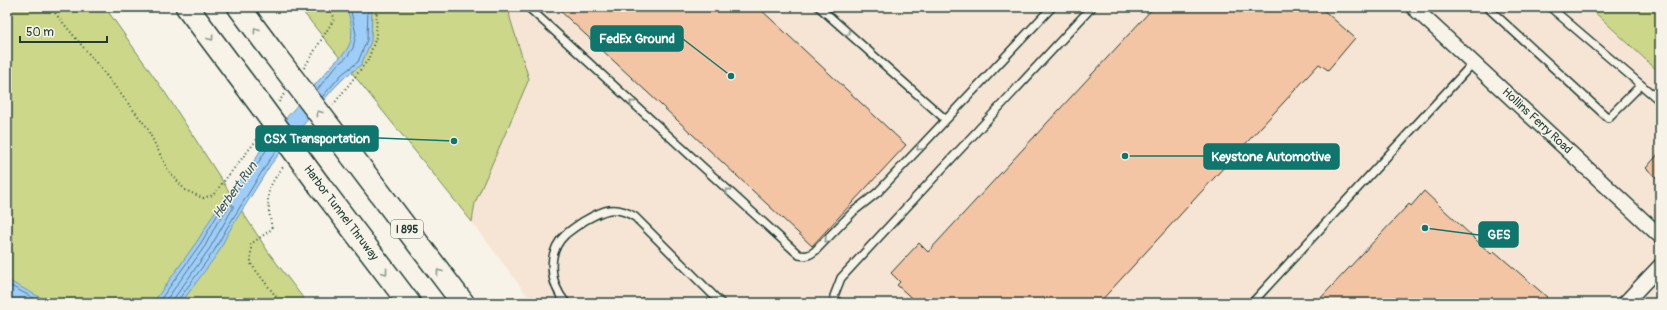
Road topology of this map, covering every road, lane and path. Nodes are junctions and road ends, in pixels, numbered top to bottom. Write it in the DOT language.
graph roads {
  1 [pos="50,7"];
  2 [pos="187,7"];
  3 [pos="239,7"];
  4 [pos="332,7"];
  5 [pos="377,7"];
  6 [pos="528,7"];
  7 [pos="819,7"];
  8 [pos="1052,7"];
  9 [pos="1092,7"];
  10 [pos="1413,7"];
  11 [pos="1487,7"];
  12 [pos="1550,7"];
  13 [pos="1474,62"];
  14 [pos="299,73"];
  15 [pos="1641,85"];
  16 [pos="286,91"];
  17 [pos="1660,101"];
  18 [pos="278,103"];
  19 [pos="331,108"];
  20 [pos="945,119"];
  21 [pos="316,126"];
  22 [pos="263,129"];
  23 [pos="302,143"];
  24 [pos="288,161"];
  25 [pos="1660,236"];
  26 [pos="1660,266"];
  27 [pos="281,303"];
  28 [pos="409,303"];
  29 [pos="463,303"];
  30 [pos="566,303"];
  31 [pos="721,303"];
  32 [pos="838,303"];
  33 [pos="1252,303"];
  34 [pos="1626,303"];
  1 -- 22 [label="path"];
  2 -- 28 [label="highway, Harbor Tunnel Thruway, one-way, bridge"];
  29 -- 3 [label="highway, I 895, one-way, bridge"];
  4 -- 14 [label="path"];
  5 -- 19 [label="path"];
  20 -- 6 [label="lane, one-way"];
  7 -- 20 [label="lane, one-way"];
  8 -- 20 [label="lane"];
  9 -- 32 [label="lane"];
  10 -- 13 [label="street, Hollins Ferry Road"];
  11 -- 15 [label="lane"];
  12 -- 15 [label="lane"];
  13 -- 25 [label="street, Hollins Ferry Road"];
  13 -- 33 [label="lane"];
  15 -- 17 [label="lane"];
  16 -- 18 [label="path"];
  21 -- 23 [label="path"];
  24 -- 27 [label="path"];
  26 -- 34 [label="street"];
  30 -- 31 [label="lane"];
}
